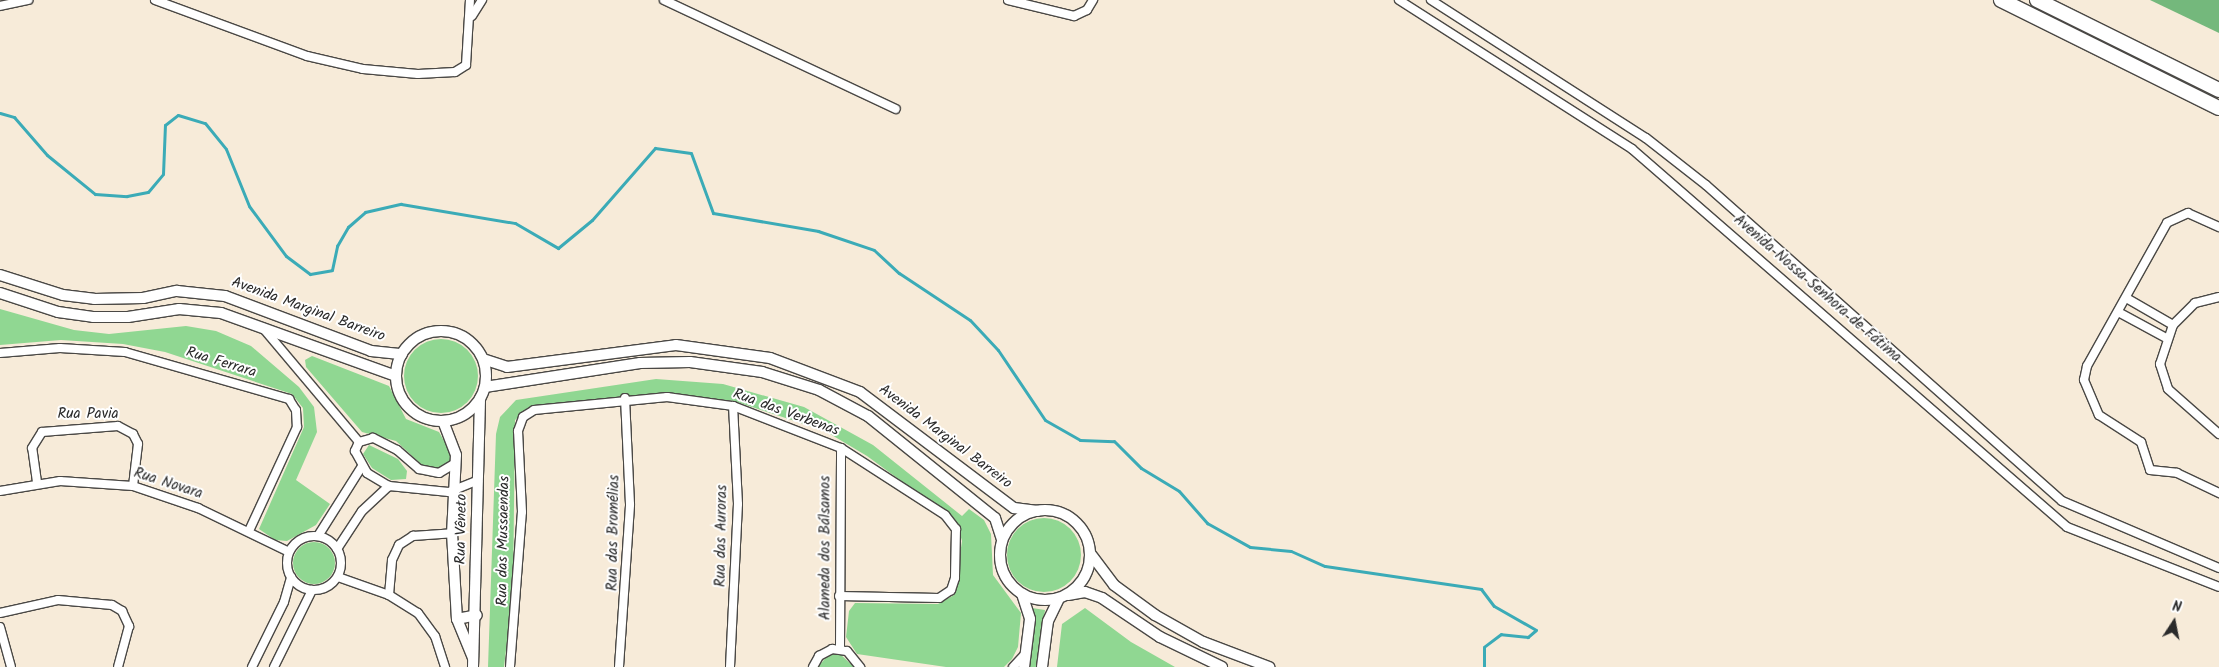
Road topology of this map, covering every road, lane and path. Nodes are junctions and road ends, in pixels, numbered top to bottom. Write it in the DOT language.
graph roads {
  1 [pos="28,0"];
  2 [pos="155,0"];
  3 [pos="470,0"];
  4 [pos="482,0"];
  5 [pos="664,0"];
  6 [pos="1008,0"];
  7 [pos="1093,0"];
  8 [pos="1399,0"];
  9 [pos="1431,0"];
  10 [pos="2001,0"];
  11 [pos="2037,0"];
  12 [pos="0,6"];
  13 [pos="472,16"];
  14 [pos="2177,69"];
  15 [pos="2168,83"];
  16 [pos="2219,85"];
  17 [pos="2219,90"];
  18 [pos="2219,108"];
  19 [pos="896,109"];
  20 [pos="2219,114"];
  21 [pos="2219,227"];
  22 [pos="1775,248"];
  23 [pos="1764,261"];
  24 [pos="0,275"];
  25 [pos="0,293"];
  26 [pos="2219,297"];
  27 [pos="2128,299"];
  28 [pos="2120,313"];
  29 [pos="2173,325"];
  30 [pos="262,326"];
  31 [pos="2166,338"];
  32 [pos="0,353"];
  33 [pos="402,354"];
  34 [pos="483,359"];
  35 [pos="396,376"];
  36 [pos="485,386"];
  37 [pos="625,398"];
  38 [pos="480,399"];
  39 [pos="733,406"];
  40 [pos="523,417"];
  41 [pos="443,421"];
  42 [pos="2219,434"];
  43 [pos="359,442"];
  44 [pos="841,448"];
  45 [pos="454,464"];
  46 [pos="362,466"];
  47 [pos="478,480"];
  48 [pos="37,482"];
  49 [pos="133,486"];
  50 [pos="389,486"];
  51 [pos="452,490"];
  52 [pos="0,491"];
  53 [pos="2219,493"];
  54 [pos="1038,511"];
  55 [pos="249,531"];
  56 [pos="452,533"];
  57 [pos="318,536"];
  58 [pos="1002,540"];
  59 [pos="337,549"];
  60 [pos="289,552"];
  61 [pos="1090,552"];
  62 [pos="2196,559"];
  63 [pos="2219,568"];
  64 [pos="2190,576"];
  65 [pos="291,577"];
  66 [pos="338,577"];
  67 [pos="2219,587"];
  68 [pos="312,590"];
  69 [pos="1022,594"];
  70 [pos="389,595"];
  71 [pos="839,596"];
  72 [pos="1062,596"];
  73 [pos="0,613"];
  74 [pos="477,615"];
  75 [pos="457,619"];
  76 [pos="0,628"];
  77 [pos="840,649"];
  78 [pos="1026,653"];
  79 [pos="473,663"];
  80 [pos="11,667"];
  81 [pos="118,667"];
  82 [pos="252,667"];
  83 [pos="274,667"];
  84 [pos="445,667"];
  85 [pos="510,667"];
  86 [pos="619,667"];
  87 [pos="730,667"];
  88 [pos="813,667"];
  89 [pos="862,667"];
  90 [pos="1014,667"];
  91 [pos="1024,667"];
  92 [pos="1042,667"];
  93 [pos="1222,667"];
  94 [pos="1269,667"];
  1 -- 12 [label="street"];
  2 -- 13 [label="street"];
  3 -- 13 [label="street"];
  4 -- 13 [label="street"];
  5 -- 19 [label="street"];
  6 -- 7 [label="street"];
  8 -- 23 [label="street, Avenida Nossa Senhora de Fátima"];
  9 -- 22 [label="street, Avenida Nossa Senhora de Fátima"];
  10 -- 15 [label="highway"];
  11 -- 14 [label="highway"];
  14 -- 16 [label="highway"];
  14 -- 17 [label="highway"];
  15 -- 18 [label="highway"];
  15 -- 20 [label="highway"];
  21 -- 27 [label="street"];
  22 -- 23 [label="street"];
  22 -- 62 [label="street, Avenida Nossa Senhora de Fátima"];
  23 -- 64 [label="street, Avenida Nossa Senhora de Fátima"];
  24 -- 33 [label="street, Avenida Marginal Barreiro"];
  25 -- 30 [label="street, Avenida Marginal Barreiro"];
  26 -- 29 [label="street"];
  27 -- 28 [label="street"];
  27 -- 29 [label="street"];
  28 -- 31 [label="street"];
  28 -- 53 [label="street"];
  29 -- 31 [label="street"];
  30 -- 35 [label="street, Avenida Marginal Barreiro"];
  30 -- 43 [label="street"];
  31 -- 42 [label="street"];
  32 -- 55 [label="street, Rua Ferrara"];
  33 -- 34 [label="street"];
  33 -- 35 [label="street"];
  34 -- 36 [label="street"];
  34 -- 54 [label="street, Avenida Marginal Barreiro"];
  35 -- 41 [label="street"];
  36 -- 38 [label="street"];
  36 -- 58 [label="street, Avenida Marginal Barreiro"];
  37 -- 39 [label="street, Rua das Verbenas"];
  37 -- 40 [label="street, Rua das Verbenas"];
  37 -- 86 [label="street, Rua das Bromélias"];
  38 -- 41 [label="street"];
  38 -- 47 [label="street, Rua Vêneto"];
  39 -- 44 [label="street, Rua das Verbenas"];
  39 -- 87 [label="street, Rua das Auroras"];
  40 -- 85 [label="street, Rua das Mussaendas"];
  41 -- 45 [label="street, Rua Vêneto"];
  43 -- 45 [label="street"];
  43 -- 46 [label="street"];
  44 -- 71 [label="street, Alameda dos Bálsamos"];
  44 -- 71 [label="street, Rua das Verbenas"];
  45 -- 51 [label="street, Rua Vêneto"];
  46 -- 50 [label="street"];
  46 -- 57 [label="street"];
  47 -- 51 [label="street"];
  47 -- 74 [label="street, Rua Vêneto"];
  48 -- 49 [label="street, Rua Novara"];
  48 -- 49 [label="street, Rua Pavia"];
  48 -- 52 [label="street, Rua Novara"];
  49 -- 55 [label="street, Rua Novara"];
  50 -- 51 [label="street"];
  50 -- 59 [label="street"];
  51 -- 56 [label="street, Rua Vêneto"];
  54 -- 58 [label="street"];
  54 -- 61 [label="street"];
  55 -- 60 [label="street, Rua Novara"];
  56 -- 70 [label="street"];
  56 -- 75 [label="street, Rua Vêneto"];
  57 -- 59 [label="street"];
  57 -- 60 [label="street"];
  58 -- 69 [label="street"];
  59 -- 66 [label="street"];
  60 -- 65 [label="street"];
  61 -- 72 [label="street"];
  61 -- 94 [label="street"];
  62 -- 63 [label="street, Avenida Nossa Senhora de Fátima"];
  62 -- 64 [label="street"];
  64 -- 67 [label="street, Avenida Nossa Senhora de Fátima"];
  65 -- 68 [label="street"];
  65 -- 82 [label="street"];
  66 -- 68 [label="street"];
  66 -- 70 [label="street"];
  68 -- 83 [label="street"];
  69 -- 72 [label="street"];
  69 -- 78 [label="street"];
  70 -- 84 [label="street"];
  71 -- 77 [label="street, Alameda dos Bálsamos"];
  72 -- 92 [label="street"];
  72 -- 93 [label="street"];
  73 -- 81 [label="street"];
  74 -- 75 [label="street"];
  74 -- 79 [label="street, Rua Vêneto"];
  75 -- 79 [label="street, Rua Vêneto"];
  76 -- 80 [label="street"];
  77 -- 88 [label="street"];
  77 -- 89 [label="street"];
  78 -- 90 [label="street"];
  78 -- 91 [label="street"];
}
